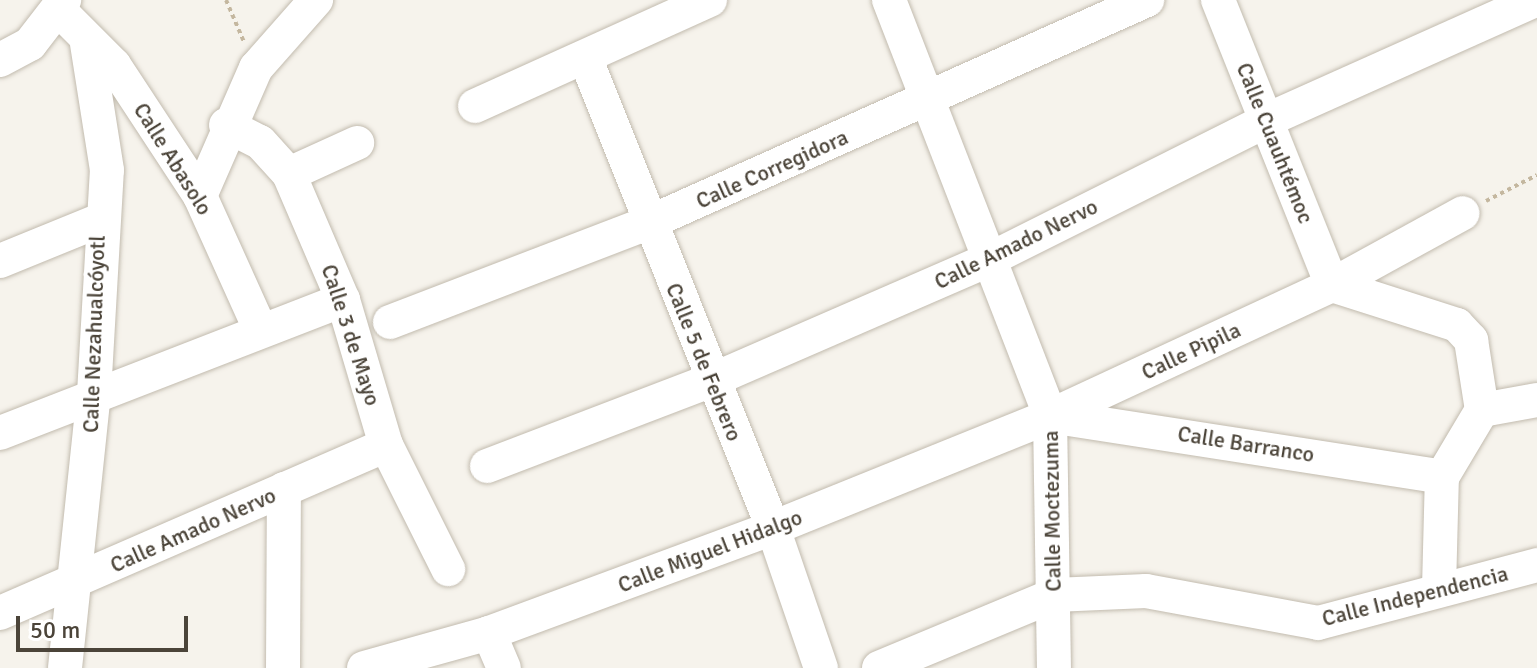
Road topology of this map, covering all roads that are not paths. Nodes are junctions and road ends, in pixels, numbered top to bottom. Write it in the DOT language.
graph roads {
  1 [pos="316,0"];
  2 [pos="710,0"];
  3 [pos="889,0"];
  4 [pos="1147,0"];
  5 [pos="1218,0"];
  6 [pos="62,5"];
  7 [pos="1533,6"];
  8 [pos="87,44"];
  9 [pos="585,57"];
  10 [pos="0,60"];
  11 [pos="928,101"];
  12 [pos="475,106"];
  13 [pos="1267,120"];
  14 [pos="226,125"];
  15 [pos="357,143"];
  16 [pos="289,174"];
  17 [pos="200,196"];
  18 [pos="1463,213"];
  19 [pos="98,221"];
  20 [pos="648,223"];
  21 [pos="988,260"];
  22 [pos="0,261"];
  23 [pos="1332,285"];
  24 [pos="343,300"];
  25 [pos="390,322"];
  26 [pos="261,331"];
  27 [pos="710,381"];
  28 [pos="94,394"];
  29 [pos="1537,400"];
  30 [pos="1482,410"];
  31 [pos="1050,416"];
  32 [pos="0,433"];
  33 [pos="386,445"];
  34 [pos="487,466"];
  35 [pos="1442,477"];
  36 [pos="284,489"];
  37 [pos="773,528"];
  38 [pos="1537,565"];
  39 [pos="448,569"];
  40 [pos="75,583"];
  41 [pos="1439,588"];
  42 [pos="1054,595"];
  43 [pos="0,613"];
  44 [pos="489,633"];
  45 [pos="370,666"];
  46 [pos="65,668"];
  47 [pos="283,668"];
  48 [pos="504,668"];
  49 [pos="821,668"];
  50 [pos="879,668"];
  51 [pos="1054,668"];
  1 -- 14 [label="street"];
  2 -- 9 [label="street"];
  3 -- 11 [label="street, Calle Moctezuma"];
  4 -- 11 [label="street, Calle Corregidora"];
  5 -- 13 [label="street, Calle Cuauhtémoc"];
  6 -- 8 [label="street"];
  6 -- 10 [label="street"];
  7 -- 13 [label="street, Calle Amado Nervo"];
  8 -- 17 [label="street, Calle Abasolo"];
  8 -- 19 [label="street, Calle Nezahualcóyotl"];
  9 -- 12 [label="street"];
  9 -- 20 [label="street, Calle 5 de Febrero"];
  11 -- 20 [label="street, Calle Corregidora"];
  11 -- 21 [label="street, Calle Moctezuma"];
  13 -- 21 [label="street, Calle Amado Nervo"];
  13 -- 23 [label="street, Calle Cuauhtémoc"];
  14 -- 16 [label="street, Calle 3 de Mayo"];
  14 -- 17 [label="street"];
  15 -- 16 [label="street"];
  16 -- 24 [label="street, Calle 3 de Mayo"];
  17 -- 26 [label="street, Calle Abasolo"];
  18 -- 23 [label="street, Calle Pipila"];
  19 -- 22 [label="street"];
  19 -- 28 [label="street, Calle Nezahualcóyotl"];
  20 -- 25 [label="street, Calle Corregidora"];
  20 -- 27 [label="street, Calle 5 de Febrero"];
  21 -- 27 [label="street, Calle Amado Nervo"];
  21 -- 31 [label="street, Calle Moctezuma"];
  23 -- 30 [label="street"];
  23 -- 31 [label="street, Calle Pipila"];
  24 -- 26 [label="street"];
  24 -- 33 [label="street, Calle 3 de Mayo"];
  26 -- 28 [label="street"];
  27 -- 34 [label="street, Calle Amado Nervo"];
  27 -- 37 [label="street, Calle 5 de Febrero"];
  28 -- 32 [label="street"];
  28 -- 40 [label="street, Calle Nezahualcóyotl"];
  29 -- 30 [label="street"];
  30 -- 35 [label="street"];
  31 -- 35 [label="street, Calle Barranco"];
  31 -- 37 [label="street, Calle Miguel Hidalgo"];
  31 -- 42 [label="street, Calle Moctezuma"];
  33 -- 36 [label="street, Calle Amado Nervo"];
  33 -- 39 [label="street, Calle 3 de Mayo"];
  35 -- 41 [label="street"];
  36 -- 40 [label="street, Calle Amado Nervo"];
  36 -- 47 [label="street"];
  37 -- 44 [label="street, Calle Miguel Hidalgo"];
  37 -- 49 [label="street, Calle 5 de Febrero"];
  38 -- 41 [label="street, Calle Independencia"];
  40 -- 43 [label="street, Calle Amado Nervo"];
  40 -- 46 [label="street, Calle Nezahualcóyotl"];
  41 -- 42 [label="street, Calle Independencia"];
  42 -- 50 [label="street, Calle Independencia"];
  42 -- 51 [label="street, Calle Moctezuma"];
  44 -- 45 [label="street, Calle Miguel Hidalgo"];
  44 -- 48 [label="street"];
}
